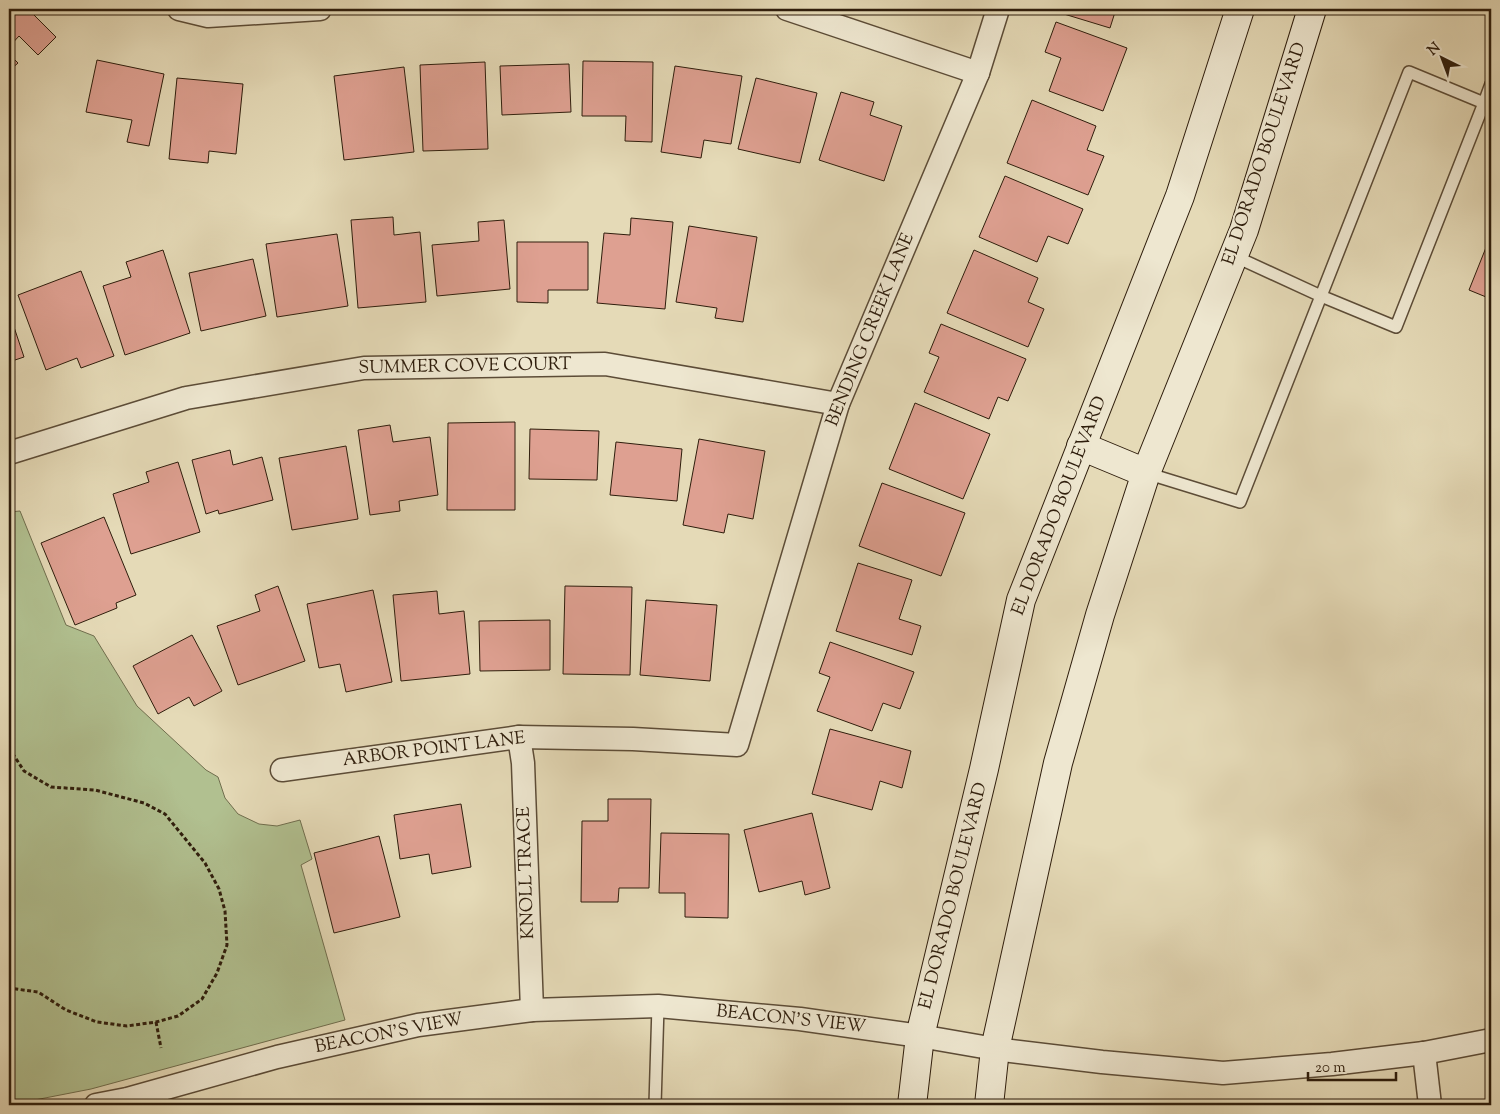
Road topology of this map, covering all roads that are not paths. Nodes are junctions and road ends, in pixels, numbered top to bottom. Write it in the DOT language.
graph roads {
  1 [pos="179,9"];
  2 [pos="320,9"];
  3 [pos="787,9"];
  4 [pos="998,9"];
  5 [pos="1240,9"];
  6 [pos="1312,9"];
  7 [pos="978,73"];
  8 [pos="1491,84"];
  9 [pos="1487,104"];
  10 [pos="1233,255"];
  11 [pos="1321,296"];
  12 [pos="838,404"];
  13 [pos="1081,446"];
  14 [pos="9,453"];
  15 [pos="1146,473"];
  16 [pos="519,737"];
  17 [pos="737,744"];
  18 [pos="282,770"];
  19 [pos="658,1006"];
  20 [pos="532,1010"];
  21 [pos="920,1036"];
  22 [pos="1491,1040"];
  23 [pos="995,1049"];
  24 [pos="1424,1053"];
  25 [pos="127,1102"];
  26 [pos="96,1105"];
  27 [pos="655,1105"];
  28 [pos="912,1105"];
  29 [pos="989,1105"];
  30 [pos="1430,1105"];
  1 -- 2 [label="street"];
  3 -- 7 [label="street"];
  4 -- 7 [label="street, BENDING CREEK LANE"];
  5 -- 13 [label="main road, EL DORADO BOULEVARD"];
  6 -- 10 [label="main road, EL DORADO BOULEVARD"];
  7 -- 12 [label="street, BENDING CREEK LANE"];
  8 -- 9 [label="lane"];
  9 -- 11 [label="lane"];
  9 -- 11 [label="lane"];
  10 -- 11 [label="lane"];
  10 -- 15 [label="main road, EL DORADO BOULEVARD"];
  11 -- 15 [label="lane"];
  12 -- 14 [label="street, SUMMER COVE COURT"];
  12 -- 17 [label="street, BENDING CREEK LANE"];
  13 -- 15 [label="main road"];
  13 -- 21 [label="main road, EL DORADO BOULEVARD"];
  15 -- 23 [label="main road, EL DORADO BOULEVARD"];
  16 -- 17 [label="street, ARBOR POINT LANE"];
  16 -- 18 [label="street, ARBOR POINT LANE"];
  16 -- 20 [label="street, KNOLL TRACE"];
  19 -- 20 [label="street, BEACON'S VIEW"];
  19 -- 21 [label="street, BEACON'S VIEW"];
  19 -- 27 [label="lane"];
  20 -- 25 [label="street, BEACON'S VIEW"];
  21 -- 23 [label="street, BEACON'S VIEW"];
  21 -- 28 [label="main road, EL DORADO BOULEVARD"];
  22 -- 24 [label="street, BEACON'S VIEW"];
  23 -- 24 [label="street, BEACON'S VIEW"];
  23 -- 29 [label="main road, EL DORADO BOULEVARD"];
  24 -- 30 [label="street"];
  25 -- 26 [label="street, BEACON'S VIEW"];
}
